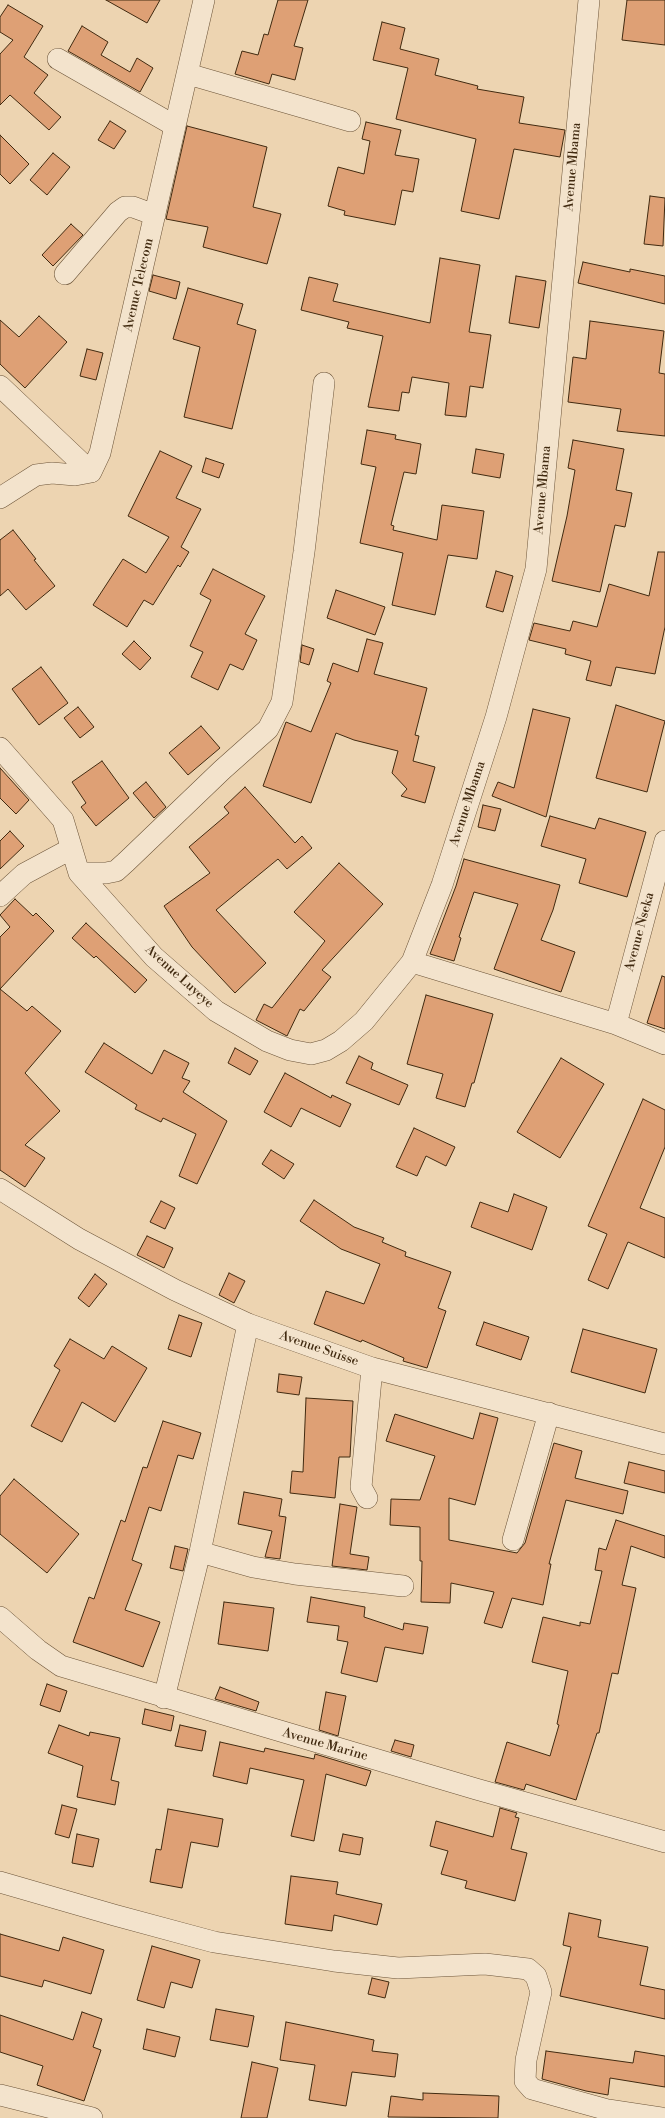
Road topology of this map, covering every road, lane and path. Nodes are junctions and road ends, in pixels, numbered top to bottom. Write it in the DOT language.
graph roads {
  1 [pos="204,0"];
  2 [pos="589,0"];
  3 [pos="58,59"];
  4 [pos="188,74"];
  5 [pos="350,121"];
  6 [pos="175,126"];
  7 [pos="155,215"];
  8 [pos="65,274"];
  9 [pos="324,383"];
  10 [pos="0,386"];
  11 [pos="91,472"];
  12 [pos="0,498"];
  13 [pos="0,748"];
  14 [pos="665,841"];
  15 [pos="71,846"];
  16 [pos="79,873"];
  17 [pos="0,896"];
  18 [pos="412,962"];
  19 [pos="616,1024"];
  20 [pos="665,1044"];
  21 [pos="0,1189"];
  22 [pos="248,1324"];
  23 [pos="372,1368"];
  24 [pos="549,1413"];
  25 [pos="665,1444"];
  26 [pos="367,1498"];
  27 [pos="513,1540"];
  28 [pos="200,1552"];
  29 [pos="403,1586"];
  30 [pos="0,1617"];
  31 [pos="164,1698"];
  32 [pos="665,1842"];
  33 [pos="0,1882"];
  34 [pos="0,2095"];
  35 [pos="92,2118"];
  36 [pos="661,2118"];
  1 -- 4 [label="street, Avenue Telecom"];
  2 -- 18 [label="street, Avenue Mbama"];
  3 -- 6 [label="street"];
  4 -- 5 [label="street"];
  4 -- 6 [label="street, Avenue Telecom"];
  6 -- 7 [label="street, Avenue Telecom"];
  7 -- 8 [label="street"];
  7 -- 11 [label="street, Avenue Telecom"];
  9 -- 16 [label="street"];
  10 -- 11 [label="street"];
  11 -- 12 [label="street"];
  13 -- 15 [label="street, Avenue Luyeye"];
  14 -- 19 [label="street, Avenue Nseka"];
  15 -- 16 [label="street, Avenue Luyeye"];
  15 -- 17 [label="street"];
  16 -- 18 [label="street, Avenue Luyeye"];
  18 -- 19 [label="street"];
  19 -- 20 [label="street"];
  21 -- 22 [label="street, Avenue Suisse"];
  22 -- 23 [label="street, Avenue Suisse"];
  22 -- 28 [label="street"];
  23 -- 24 [label="street, Avenue Suisse"];
  23 -- 26 [label="street"];
  24 -- 25 [label="street, Avenue Suisse"];
  24 -- 27 [label="street"];
  28 -- 29 [label="street"];
  28 -- 31 [label="street"];
  30 -- 31 [label="street, Avenue Marine"];
  31 -- 32 [label="street, Avenue Marine"];
  33 -- 36 [label="street"];
  34 -- 35 [label="street"];
}
